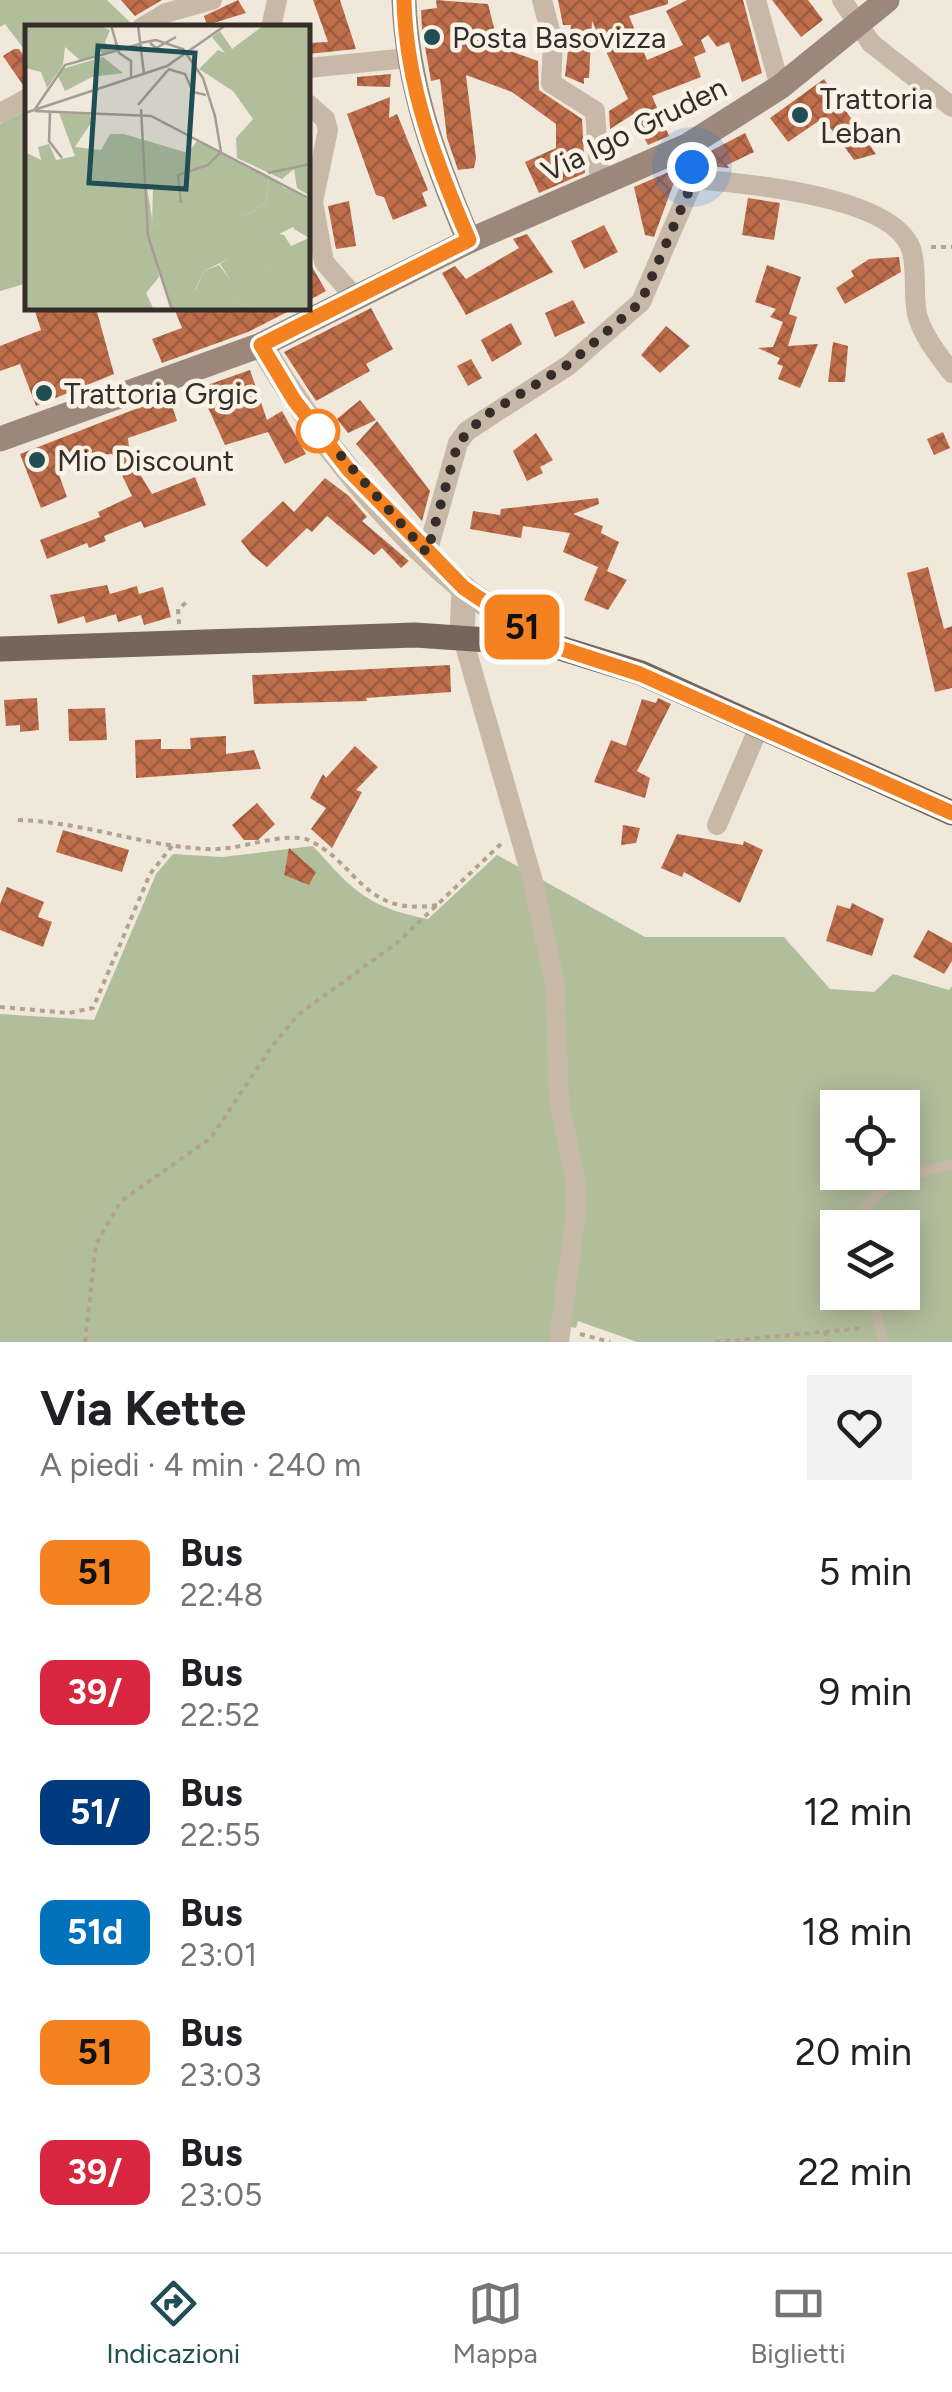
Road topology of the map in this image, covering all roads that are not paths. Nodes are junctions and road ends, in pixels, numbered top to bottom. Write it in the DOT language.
graph roads {
  1 [pos="212,0"];
  2 [pos="277,0"];
  3 [pos="404,0"];
  4 [pos="542,0"];
  5 [pos="756,0"];
  6 [pos="842,0"];
  7 [pos="888,0"];
  8 [pos="182,13"];
  9 [pos="149,25"];
  10 [pos="272,25"];
  11 [pos="856,27"];
  12 [pos="408,58"];
  13 [pos="310,68"];
  14 [pos="780,87"];
  15 [pos="25,100"];
  16 [pos="310,106"];
  17 [pos="952,106"];
  18 [pos="0,113"];
  19 [pos="687,146"];
  20 [pos="694,179"];
  21 [pos="600,186"];
  22 [pos="469,240"];
  23 [pos="353,296"];
  24 [pos="261,345"];
  25 [pos="952,373"];
  26 [pos="0,439"];
  27 [pos="427,553"];
  28 [pos="464,588"];
  29 [pos="462,635"];
  30 [pos="547,644"];
  31 [pos="0,648"];
  32 [pos="760,727"];
  33 [pos="952,813"];
  34 [pos="717,825"];
  35 [pos="952,1164"];
  36 [pos="862,1210"];
  37 [pos="876,1310"];
  38 [pos="560,1335"];
  39 [pos="883,1342"];
  1 -- 8 [label="street"];
  2 -- 10 [label="street"];
  3 -- 12 [label="main road"];
  4 -- 21 [label="street"];
  5 -- 14 [label="street"];
  6 -- 11 [label="street"];
  7 -- 11 [label="main road, Via Igo Gruden"];
  8 -- 9 [label="street"];
  11 -- 14 [label="main road, Via Igo Gruden"];
  11 -- 17 [label="street"];
  12 -- 13 [label="street"];
  12 -- 22 [label="main road"];
  14 -- 19 [label="main road, Via Igo Gruden"];
  15 -- 18 [label="street"];
  16 -- 23 [label="street"];
  19 -- 20 [label="street"];
  19 -- 21 [label="main road, Via Igo Gruden"];
  20 -- 25 [label="street"];
  20 -- 27 [label="street"];
  21 -- 22 [label="main road, Via Igo Gruden"];
  22 -- 23 [label="main road, Via Igo Gruden"];
  23 -- 24 [label="main road, Via Igo Gruden"];
  24 -- 26 [label="main road, Via Igo Gruden"];
  24 -- 27 [label="street"];
  27 -- 28 [label="street"];
  28 -- 29 [label="street"];
  28 -- 30 [label="street"];
  29 -- 30 [label="main road"];
  29 -- 31 [label="main road"];
  29 -- 38 [label="street"];
  30 -- 32 [label="main road"];
  32 -- 33 [label="main road"];
  32 -- 34 [label="street"];
  35 -- 36 [label="lane"];
  37 -- 39 [label="lane"];
}
